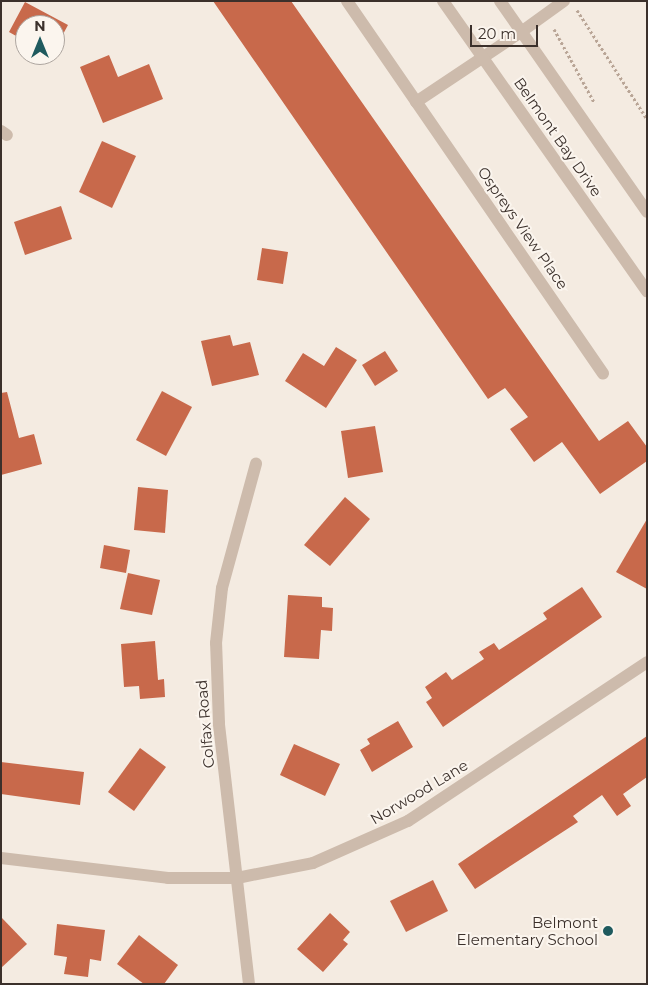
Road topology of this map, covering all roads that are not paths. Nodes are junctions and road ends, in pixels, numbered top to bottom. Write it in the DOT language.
graph roads {
  1 [pos="347,1"];
  2 [pos="444,1"];
  3 [pos="500,1"];
  4 [pos="569,4"];
  5 [pos="521,32"];
  6 [pos="482,58"];
  7 [pos="416,102"];
  8 [pos="647,212"];
  9 [pos="647,291"];
  10 [pos="603,373"];
  11 [pos="256,464"];
  12 [pos="647,662"];
  13 [pos="1,858"];
  14 [pos="237,878"];
  15 [pos="249,984"];
  1 -- 7 [label="street, Ospreys View Place"];
  2 -- 6 [label="street, Belmont Bay Drive"];
  3 -- 5 [label="street, Belmont Bay Drive"];
  4 -- 5 [label="street"];
  5 -- 6 [label="street"];
  5 -- 8 [label="street, Belmont Bay Drive"];
  6 -- 7 [label="street"];
  6 -- 9 [label="street, Belmont Bay Drive"];
  7 -- 10 [label="street, Ospreys View Place"];
  11 -- 14 [label="street, Colfax Road"];
  12 -- 14 [label="street, Norwood Lane"];
  13 -- 14 [label="street, Norwood Lane"];
  14 -- 15 [label="street, Colfax Road"];
}
